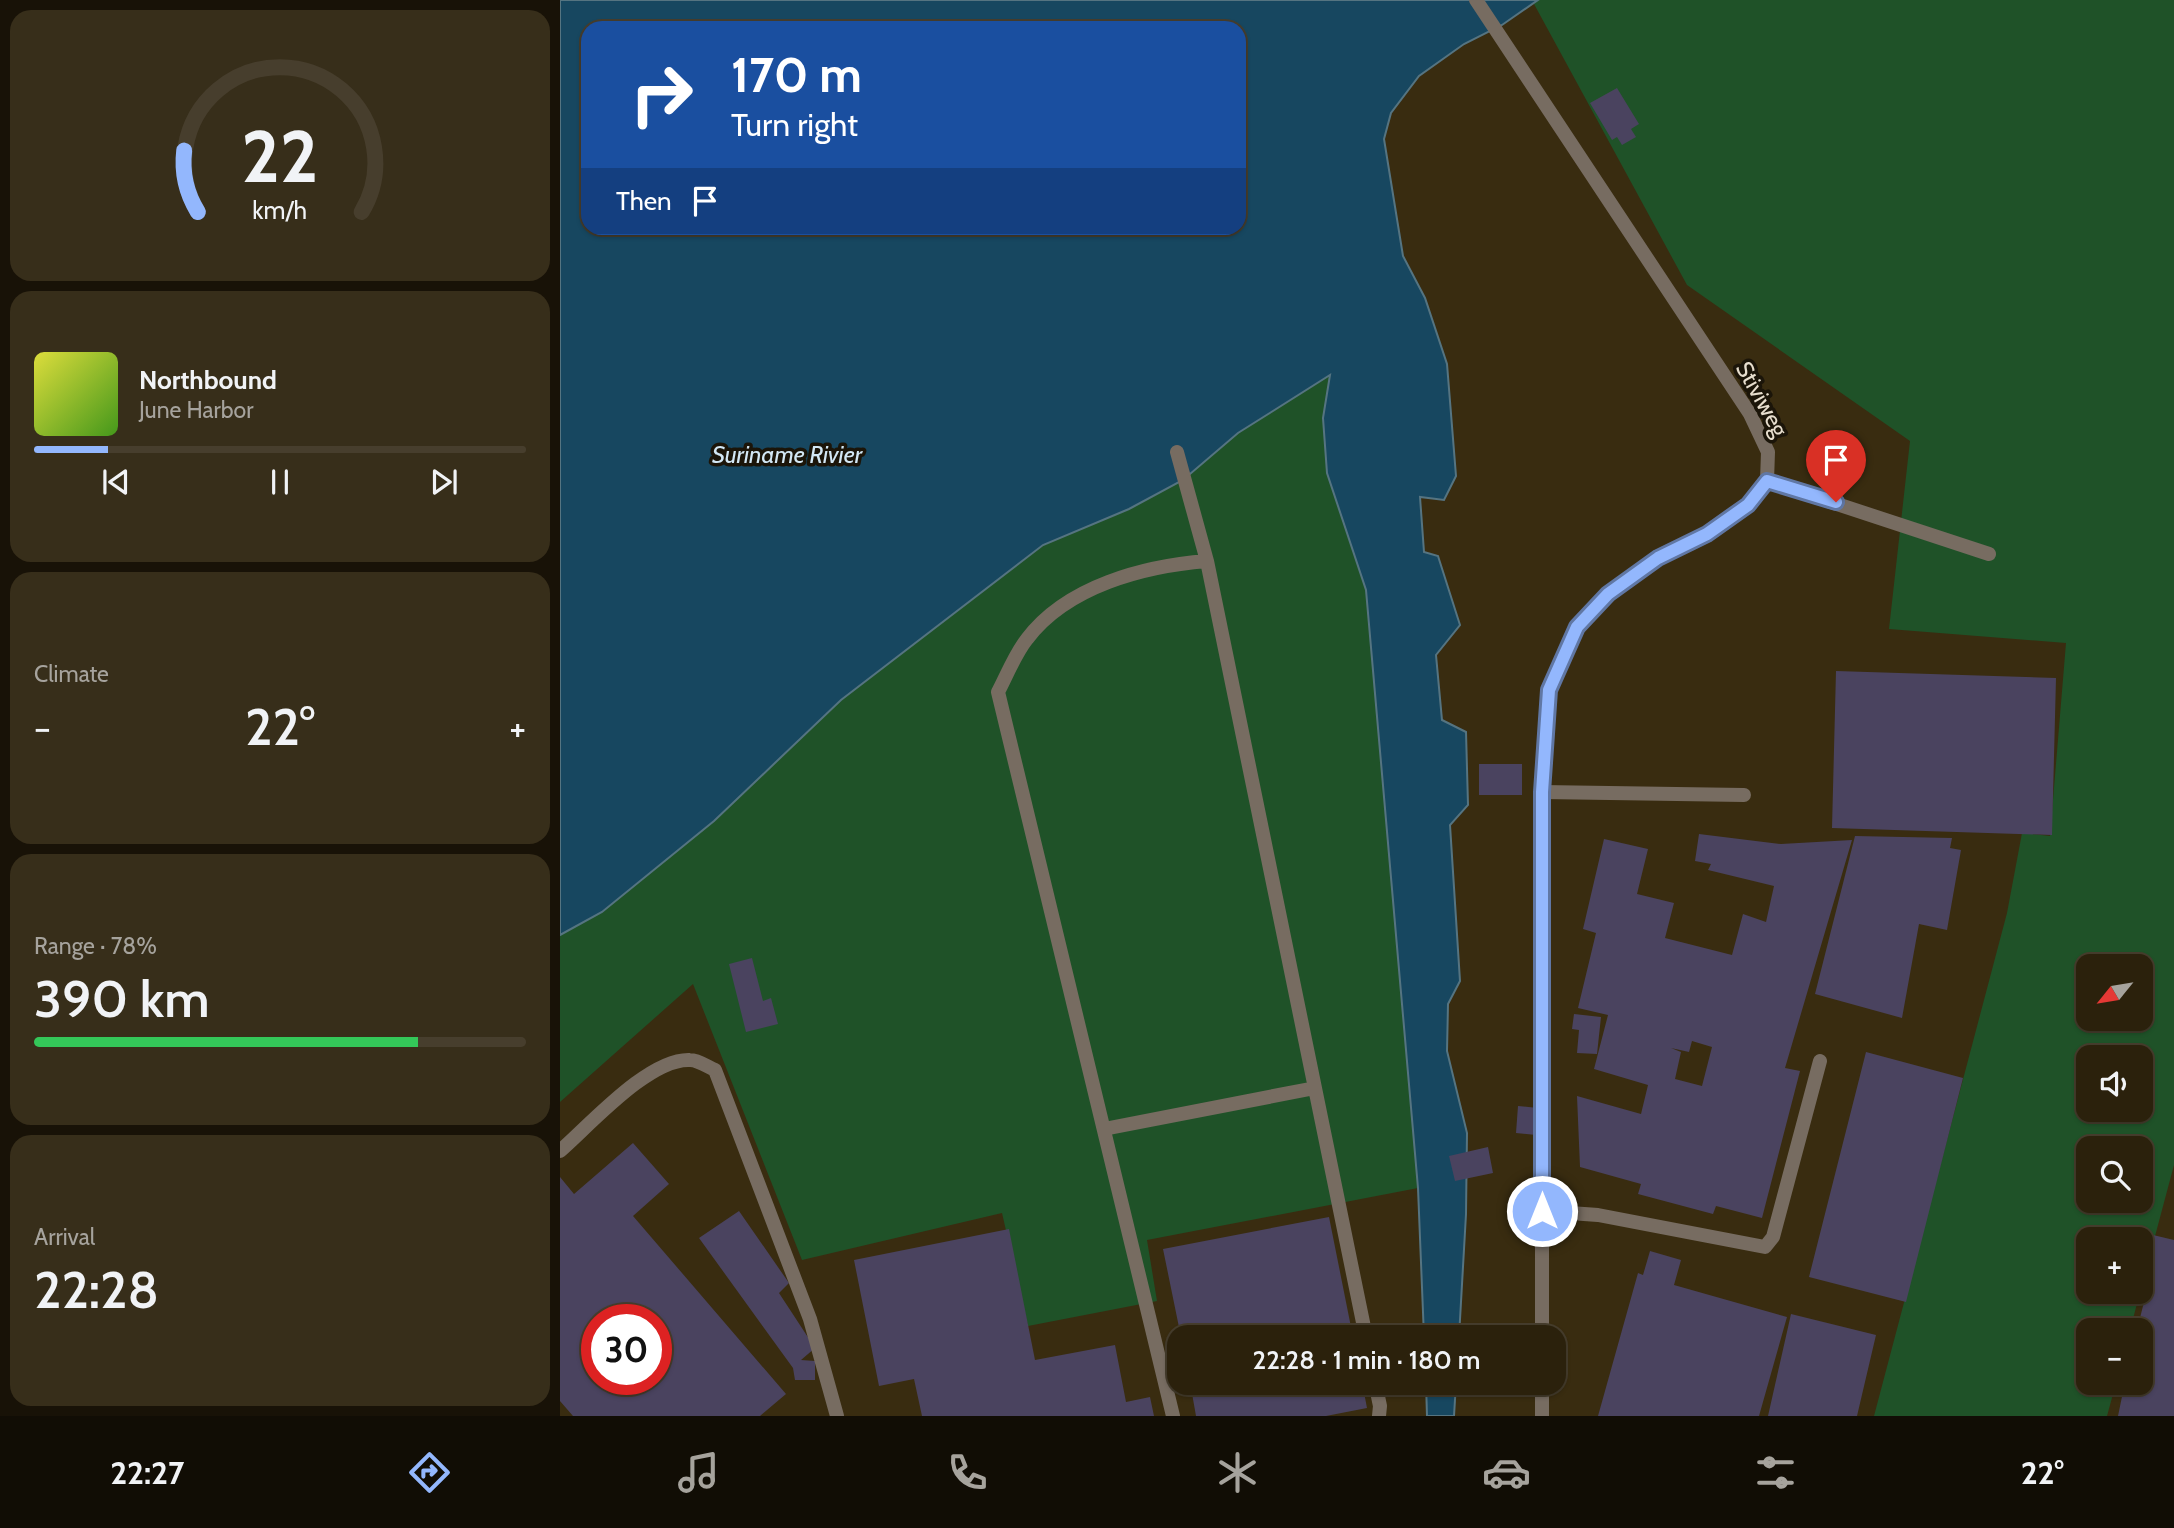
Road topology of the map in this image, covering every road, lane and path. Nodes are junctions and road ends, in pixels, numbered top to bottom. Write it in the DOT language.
graph roads {
  1 [pos="1476,0"];
  2 [pos="1177,452"];
  3 [pos="1767,481"];
  4 [pos="1989,554"];
  5 [pos="1207,561"];
  6 [pos="1542,792"];
  7 [pos="1744,795"];
  8 [pos="1820,1060"];
  9 [pos="1315,1088"];
  10 [pos="1104,1129"];
  11 [pos="560,1151"];
  12 [pos="1542,1211"];
  13 [pos="1364,1325"];
  14 [pos="1542,1325"];
  15 [pos="1378,1395"];
  16 [pos="1542,1395"];
  17 [pos="837,1416"];
  18 [pos="1173,1416"];
  19 [pos="1378,1416"];
  20 [pos="1542,1416"];
  1 -- 3 [label="street, Stiviweg"];
  2 -- 5 [label="street"];
  3 -- 4 [label="street"];
  3 -- 6 [label="street"];
  5 -- 9 [label="street"];
  5 -- 10 [label="street"];
  6 -- 7 [label="street"];
  6 -- 12 [label="street"];
  8 -- 12 [label="street"];
  9 -- 10 [label="street"];
  9 -- 13 [label="street"];
  10 -- 18 [label="street"];
  11 -- 17 [label="street"];
  12 -- 14 [label="street"];
  15 -- 19 [label="street"];
  16 -- 20 [label="street"];
}
